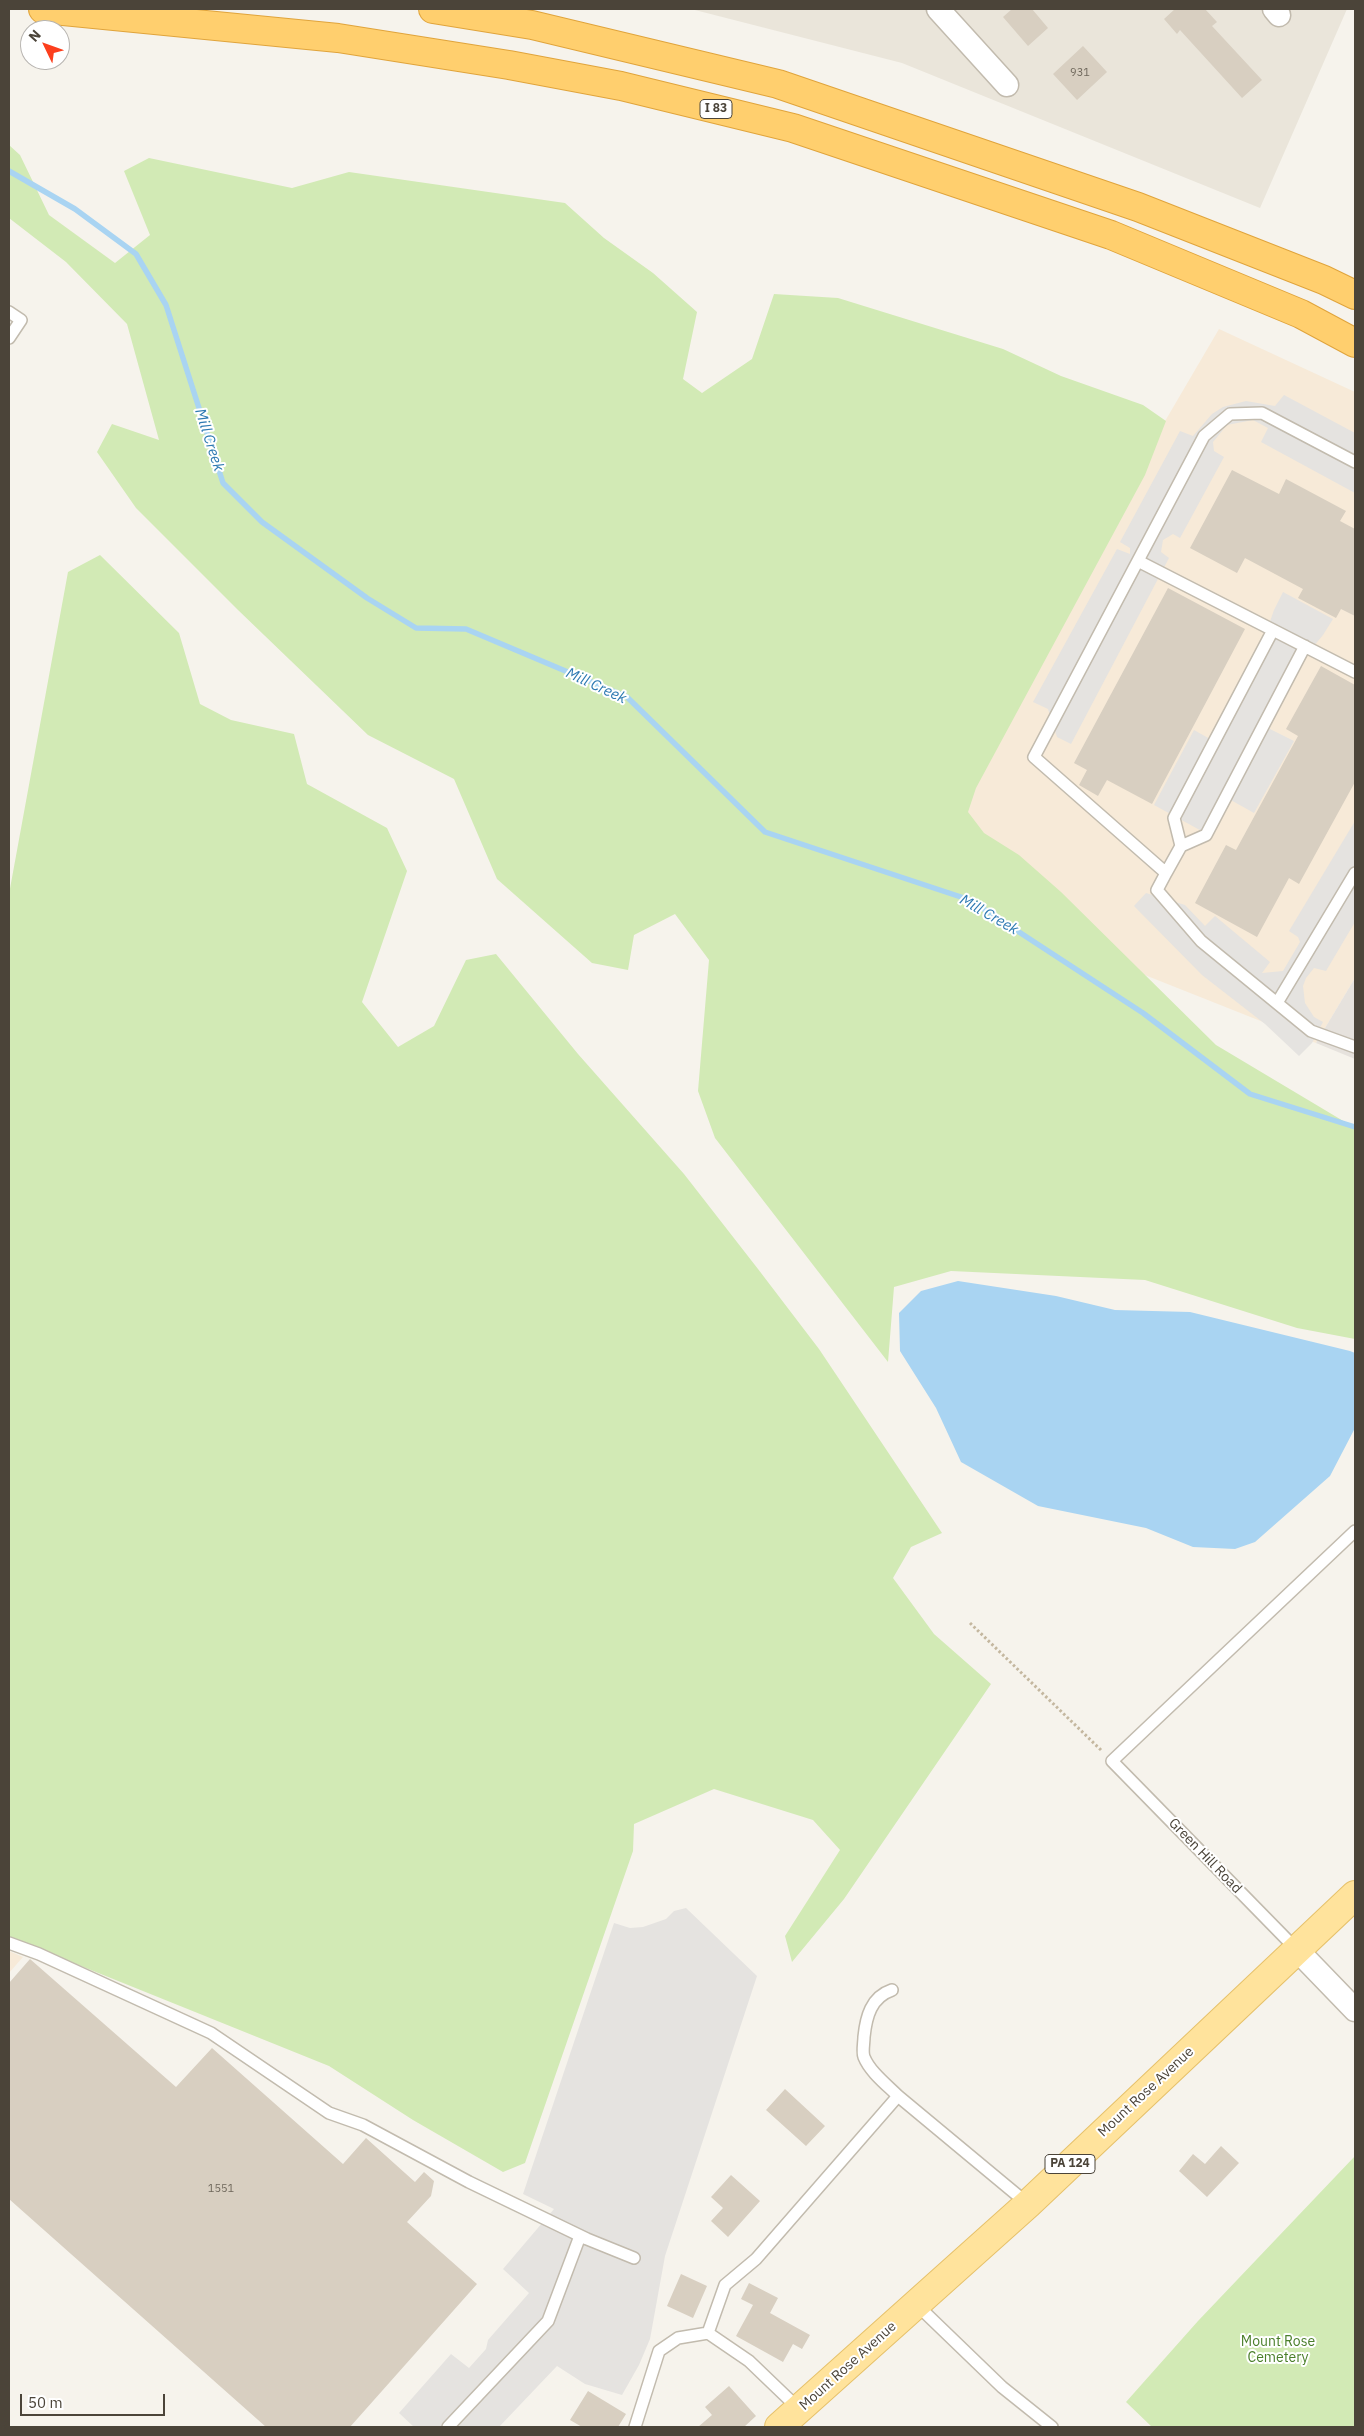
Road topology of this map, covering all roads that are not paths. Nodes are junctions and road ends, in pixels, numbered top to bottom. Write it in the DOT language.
graph roads {
  1 [pos="43,9"];
  2 [pos="433,9"];
  3 [pos="938,9"];
  4 [pos="1007,85"];
  5 [pos="1355,295"];
  6 [pos="9,312"];
  7 [pos="9,338"];
  8 [pos="1355,343"];
  9 [pos="1355,462"];
  10 [pos="1138,561"];
  11 [pos="1273,630"];
  12 [pos="1305,646"];
  13 [pos="1355,672"];
  14 [pos="1181,846"];
  15 [pos="1166,873"];
  16 [pos="1355,873"];
  17 [pos="1277,1003"];
  18 [pos="1355,1048"];
  19 [pos="1355,1531"];
  20 [pos="1355,1895"];
  21 [pos="9,1942"];
  22 [pos="1298,1951"];
  23 [pos="892,1990"];
  24 [pos="1355,2010"];
  25 [pos="898,2096"];
  26 [pos="1028,2204"];
  27 [pos="580,2236"];
  28 [pos="634,2258"];
  29 [pos="916,2304"];
  30 [pos="708,2333"];
  31 [pos="799,2409"];
  32 [pos="448,2427"];
  33 [pos="635,2427"];
  34 [pos="779,2427"];
  35 [pos="1052,2427"];
  1 -- 8 [label="highway, I 83"];
  2 -- 5 [label="highway"];
  3 -- 4 [label="street"];
  6 -- 7 [label="lane"];
  9 -- 10 [label="lane"];
  10 -- 11 [label="lane"];
  10 -- 15 [label="lane"];
  11 -- 12 [label="lane"];
  11 -- 14 [label="lane"];
  12 -- 13 [label="lane"];
  12 -- 14 [label="lane"];
  14 -- 15 [label="lane"];
  15 -- 17 [label="lane"];
  16 -- 17 [label="lane"];
  17 -- 18 [label="lane"];
  19 -- 22 [label="lane, Green Hill Road"];
  20 -- 22 [label="main road, Mount Rose Avenue / PA 124"];
  21 -- 27 [label="lane"];
  22 -- 24 [label="street"];
  22 -- 26 [label="main road, Mount Rose Avenue / PA 124"];
  23 -- 25 [label="lane"];
  25 -- 26 [label="lane"];
  25 -- 30 [label="lane"];
  26 -- 29 [label="main road, Mount Rose Avenue / PA 124"];
  27 -- 28 [label="lane"];
  27 -- 32 [label="lane"];
  29 -- 31 [label="main road, Mount Rose Avenue / PA 124"];
  29 -- 35 [label="lane"];
  30 -- 31 [label="lane"];
  30 -- 33 [label="lane"];
  31 -- 34 [label="main road, Mount Rose Avenue / PA 124"];
}
